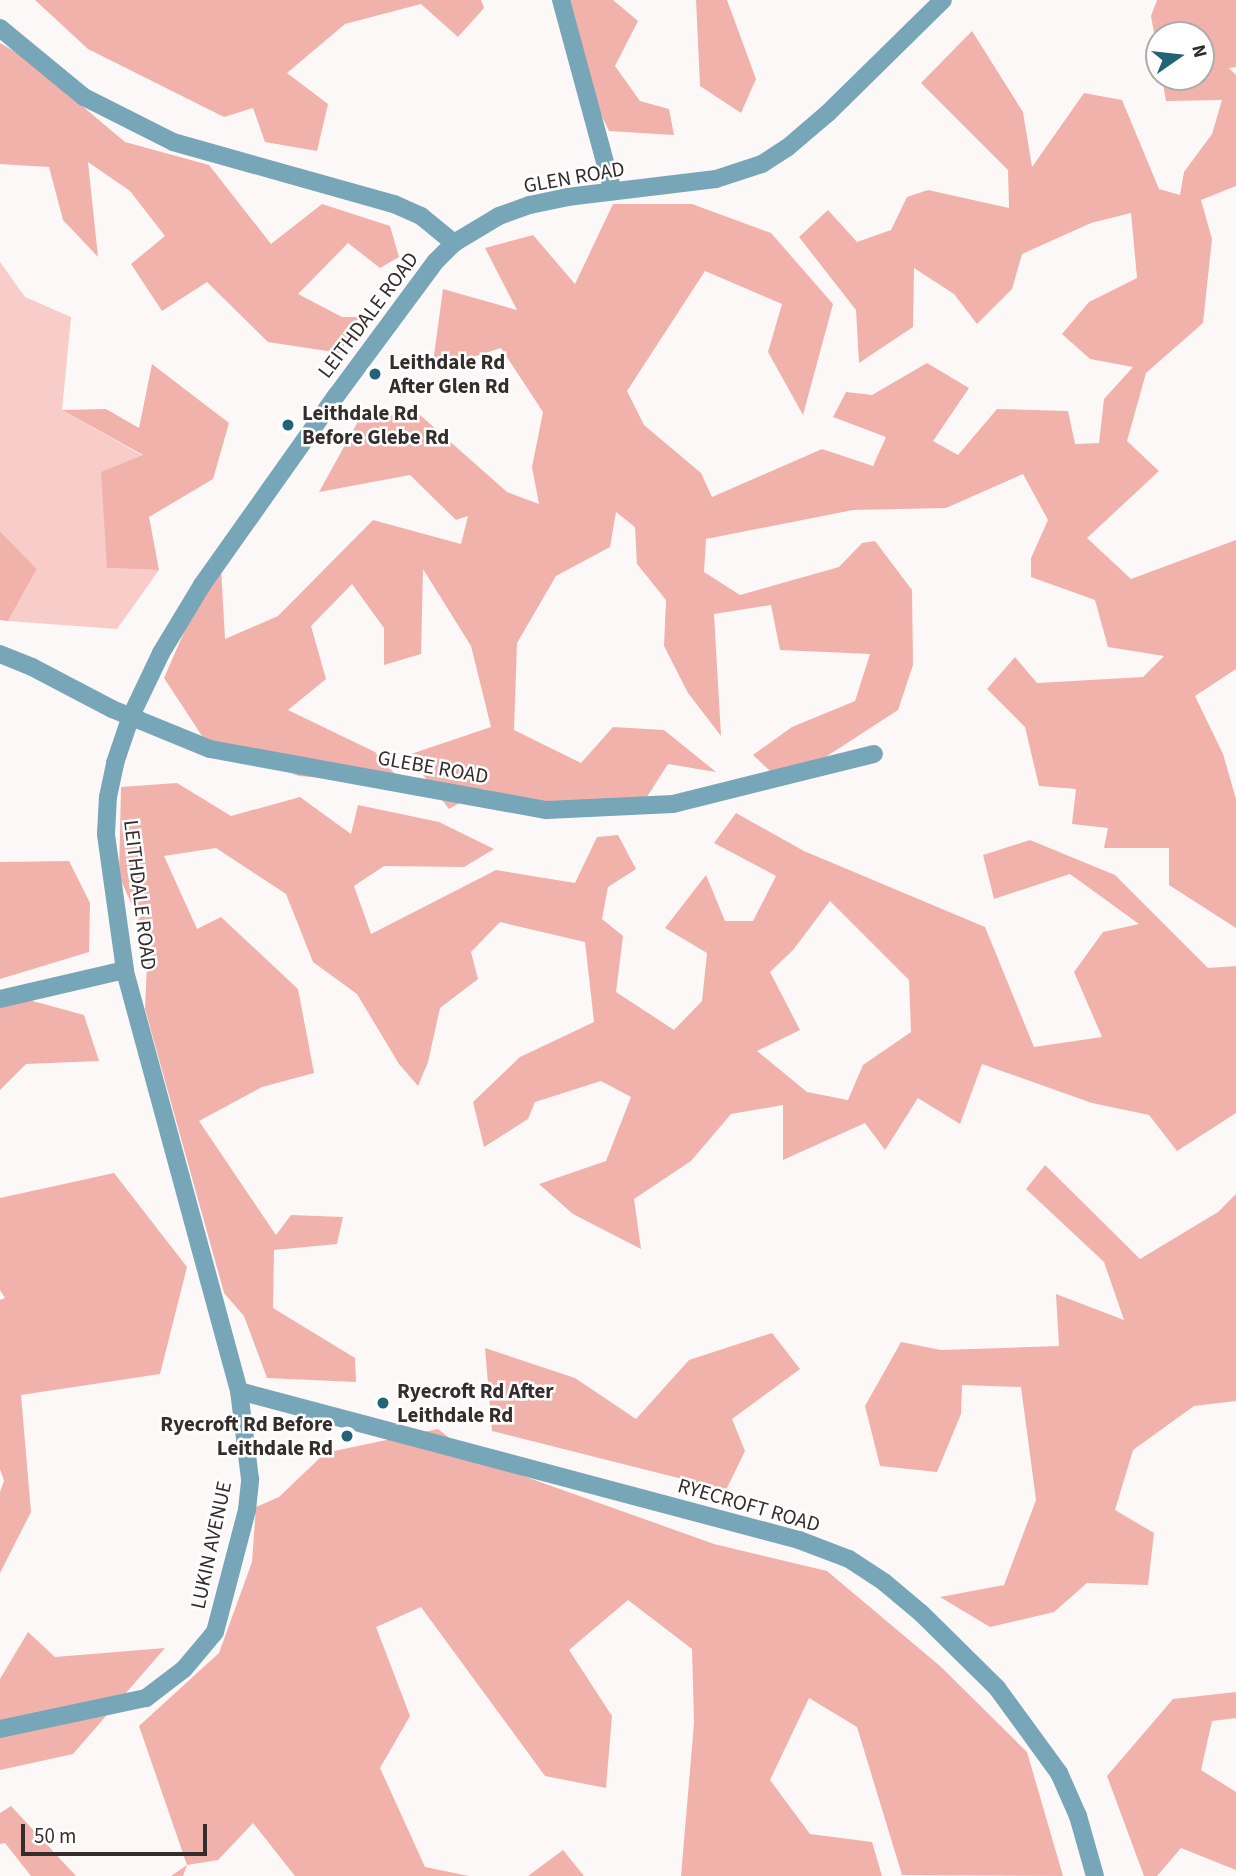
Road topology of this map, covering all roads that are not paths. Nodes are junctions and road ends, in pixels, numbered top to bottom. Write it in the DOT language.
graph roads {
  1 [pos="561,0"];
  2 [pos="943,0"];
  3 [pos="0,29"];
  4 [pos="613,191"];
  5 [pos="454,243"];
  6 [pos="0,654"];
  7 [pos="131,716"];
  8 [pos="874,754"];
  9 [pos="125,970"];
  10 [pos="0,999"];
  11 [pos="239,1391"];
  12 [pos="0,1729"];
  13 [pos="1095,1876"];
  1 -- 4 [label="street"];
  2 -- 4 [label="street, GLEN ROAD"];
  3 -- 5 [label="street"];
  4 -- 5 [label="street, GLEN ROAD"];
  5 -- 7 [label="street, LEITHDALE ROAD"];
  6 -- 7 [label="street, GLEBE ROAD"];
  7 -- 8 [label="street, GLEBE ROAD"];
  7 -- 9 [label="street, LEITHDALE ROAD"];
  9 -- 10 [label="street"];
  9 -- 11 [label="street, LEITHDALE ROAD"];
  11 -- 12 [label="street, LUKIN AVENUE"];
  11 -- 13 [label="street, RYECROFT ROAD"];
}
